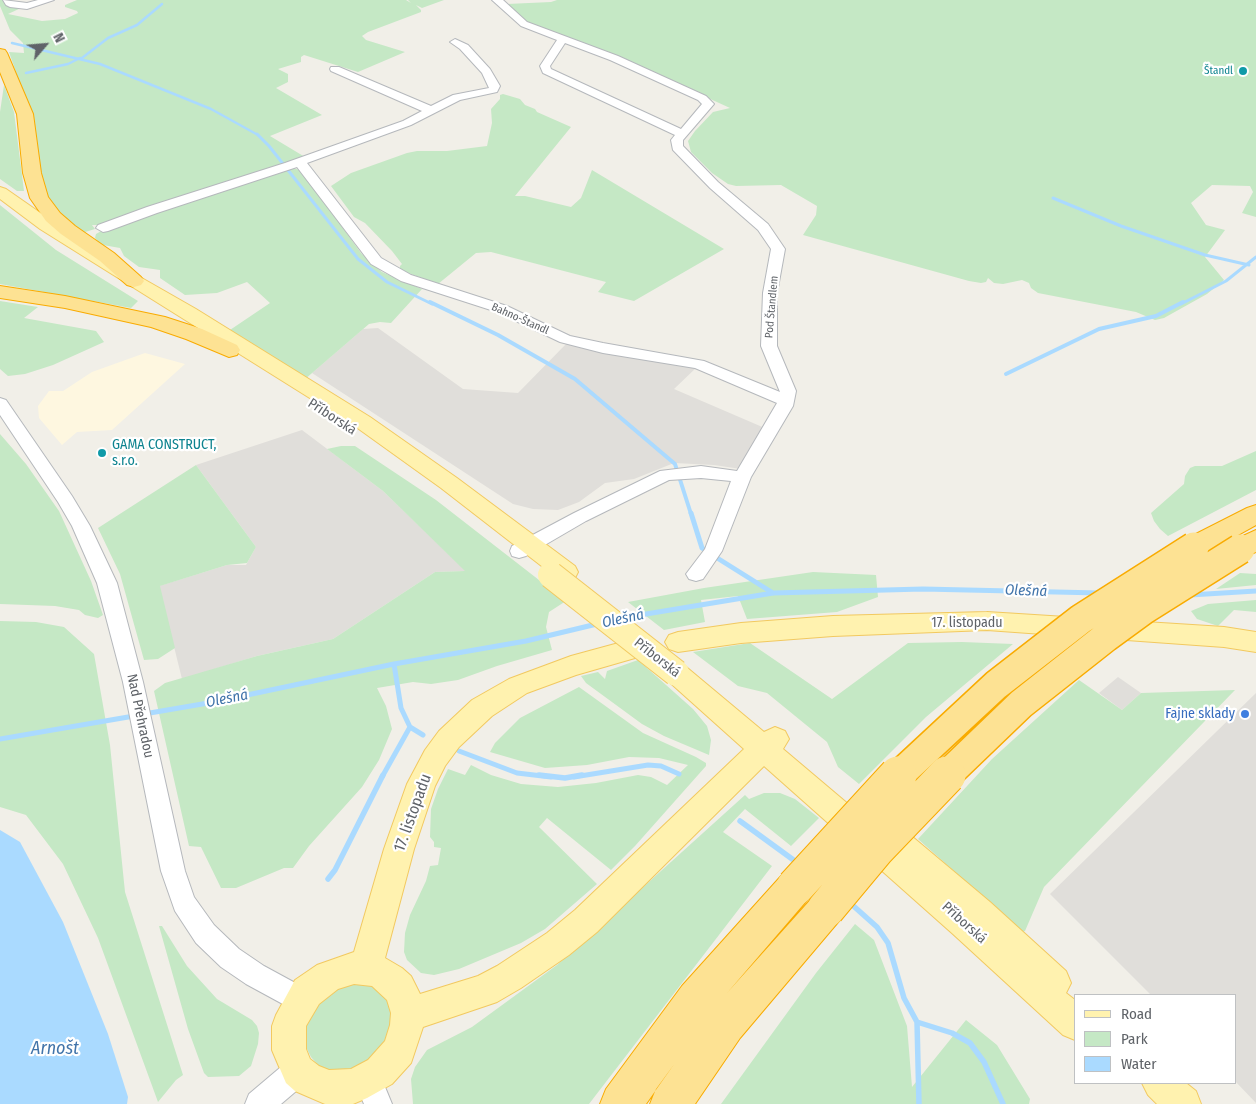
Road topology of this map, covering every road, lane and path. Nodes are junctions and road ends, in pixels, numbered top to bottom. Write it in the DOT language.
graph roads {
  1 [pos="8,0"];
  2 [pos="49,0"];
  3 [pos="497,0"];
  4 [pos="563,39"];
  5 [pos="455,42"];
  6 [pos="0,53"];
  7 [pos="335,69"];
  8 [pos="430,110"];
  9 [pos="683,134"];
  10 [pos="291,165"];
  11 [pos="2,193"];
  12 [pos="103,228"];
  13 [pos="134,282"];
  14 [pos="0,292"];
  15 [pos="229,350"];
  16 [pos="786,401"];
  17 [pos="0,403"];
  18 [pos="742,478"];
  19 [pos="1256,514"];
  20 [pos="1248,544"];
  21 [pos="524,548"];
  22 [pos="696,574"];
  23 [pos="678,642"];
  24 [pos="1256,642"];
  25 [pos="626,652"];
  26 [pos="144,738"];
  27 [pos="770,744"];
  28 [pos="366,969"];
  29 [pos="301,1000"];
  30 [pos="1074,1002"];
  31 [pos="408,1013"];
  32 [pos="1074,1022"];
  33 [pos="298,1071"];
  34 [pos="1141,1084"];
  35 [pos="1161,1084"];
  36 [pos="373,1092"];
  37 [pos="259,1104"];
  38 [pos="621,1104"];
  39 [pos="671,1104"];
  40 [pos="1163,1104"];
  41 [pos="1183,1104"];
  1 -- 2 [label="street"];
  3 -- 4 [label="street"];
  4 -- 9 [label="street"];
  4 -- 9 [label="street"];
  5 -- 8 [label="street"];
  6 -- 13 [label="highway"];
  7 -- 8 [label="street"];
  8 -- 10 [label="street"];
  9 -- 16 [label="street, Pod Štandlem"];
  10 -- 12 [label="street"];
  10 -- 16 [label="street, Bahno-Štandl"];
  11 -- 13 [label="main road, Příborská"];
  13 -- 15 [label="main road, Příborská"];
  13 -- 21 [label="main road, Příborská"];
  14 -- 15 [label="highway"];
  15 -- 21 [label="main road, Příborská"];
  16 -- 18 [label="street"];
  17 -- 26 [label="street, Nad Přehradou"];
  18 -- 21 [label="street"];
  18 -- 22 [label="street"];
  19 -- 38 [label="highway, bridge"];
  20 -- 39 [label="highway, bridge"];
  21 -- 27 [label="main road, Příborská, bridge"];
  23 -- 24 [label="main road, 17. listopadu"];
  25 -- 28 [label="main road, 17. listopadu"];
  26 -- 29 [label="street, Nad Přehradou"];
  27 -- 30 [label="main road, Příborská"];
  27 -- 31 [label="main road"];
  27 -- 32 [label="main road, Příborská"];
  28 -- 29 [label="main road"];
  28 -- 31 [label="main road"];
  29 -- 33 [label="main road"];
  31 -- 36 [label="main road"];
  33 -- 36 [label="main road"];
  33 -- 37 [label="street"];
  34 -- 40 [label="main road"];
  35 -- 41 [label="main road"];
}
